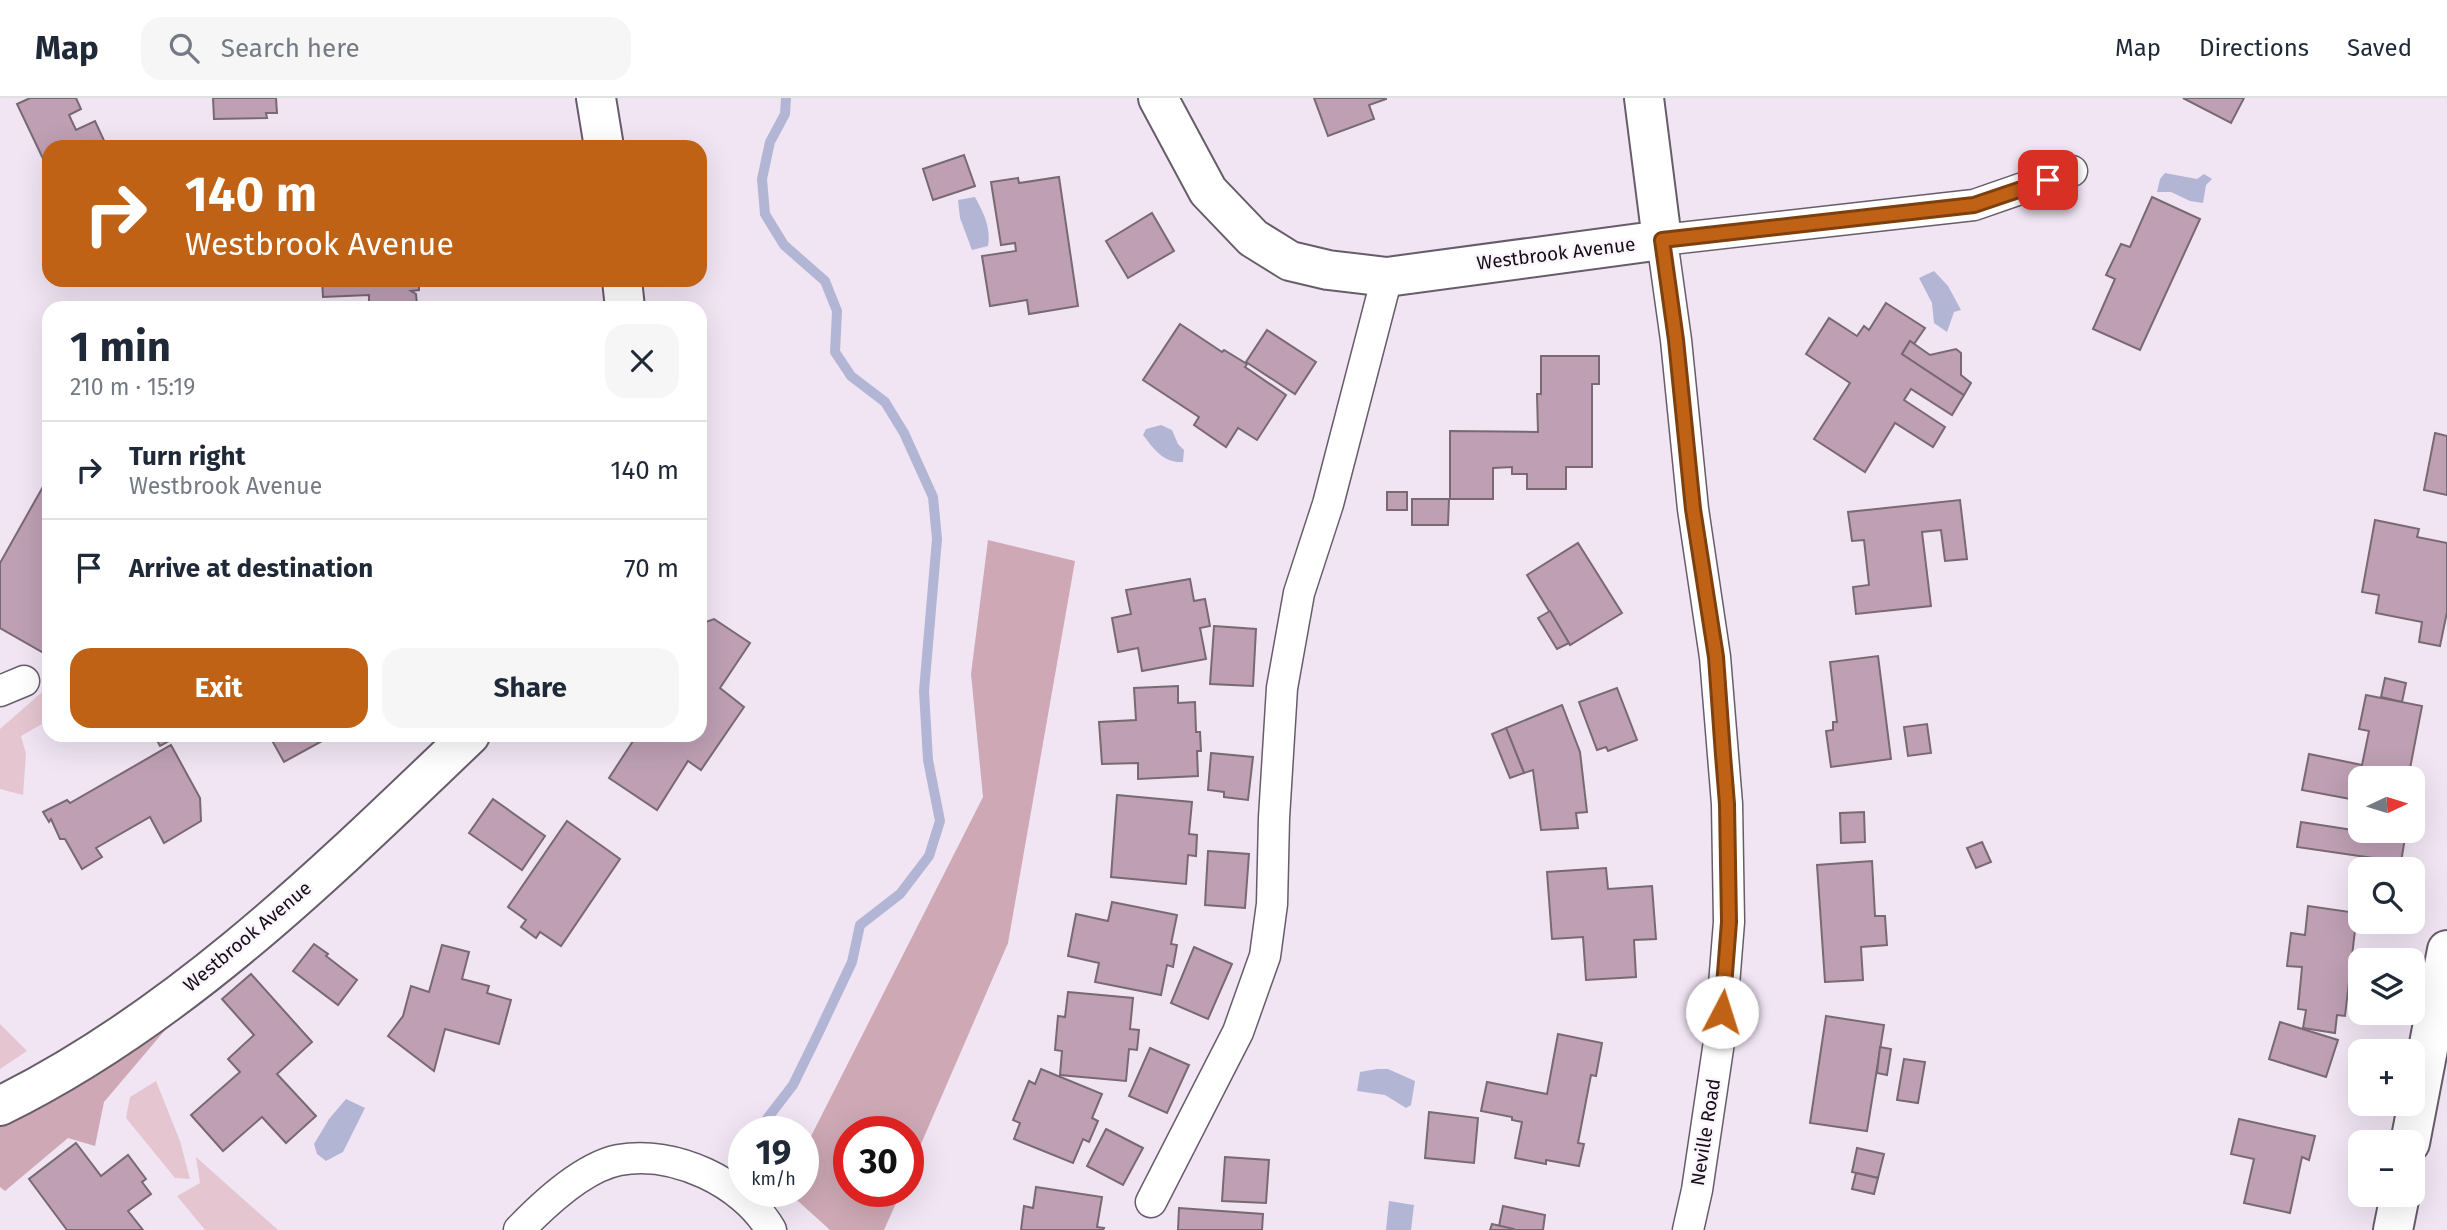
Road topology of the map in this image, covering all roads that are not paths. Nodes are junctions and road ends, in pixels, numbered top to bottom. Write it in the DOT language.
graph roads {
  1 [pos="596,98"];
  2 [pos="1158,98"];
  3 [pos="1644,98"];
  4 [pos="603,140"];
  5 [pos="2072,171"];
  6 [pos="1662,240"];
  7 [pos="1387,277"];
  8 [pos="463,742"];
  9 [pos="2447,950"];
  10 [pos="0,1106"];
  11 [pos="2412,1130"];
  12 [pos="1151,1202"];
  13 [pos="2398,1207"];
  14 [pos="519,1230"];
  15 [pos="771,1230"];
  16 [pos="1688,1230"];
  17 [pos="2393,1230"];
  1 -- 4 [label="street"];
  2 -- 7 [label="street, Westbrook Avenue"];
  3 -- 6 [label="street"];
  5 -- 6 [label="street, Westbrook Avenue"];
  6 -- 7 [label="street, Westbrook Avenue"];
  6 -- 16 [label="street, Neville Road"];
  7 -- 12 [label="street"];
  8 -- 10 [label="street, Westbrook Avenue"];
  9 -- 11 [label="street"];
  13 -- 17 [label="street"];
  14 -- 15 [label="street"];
}
